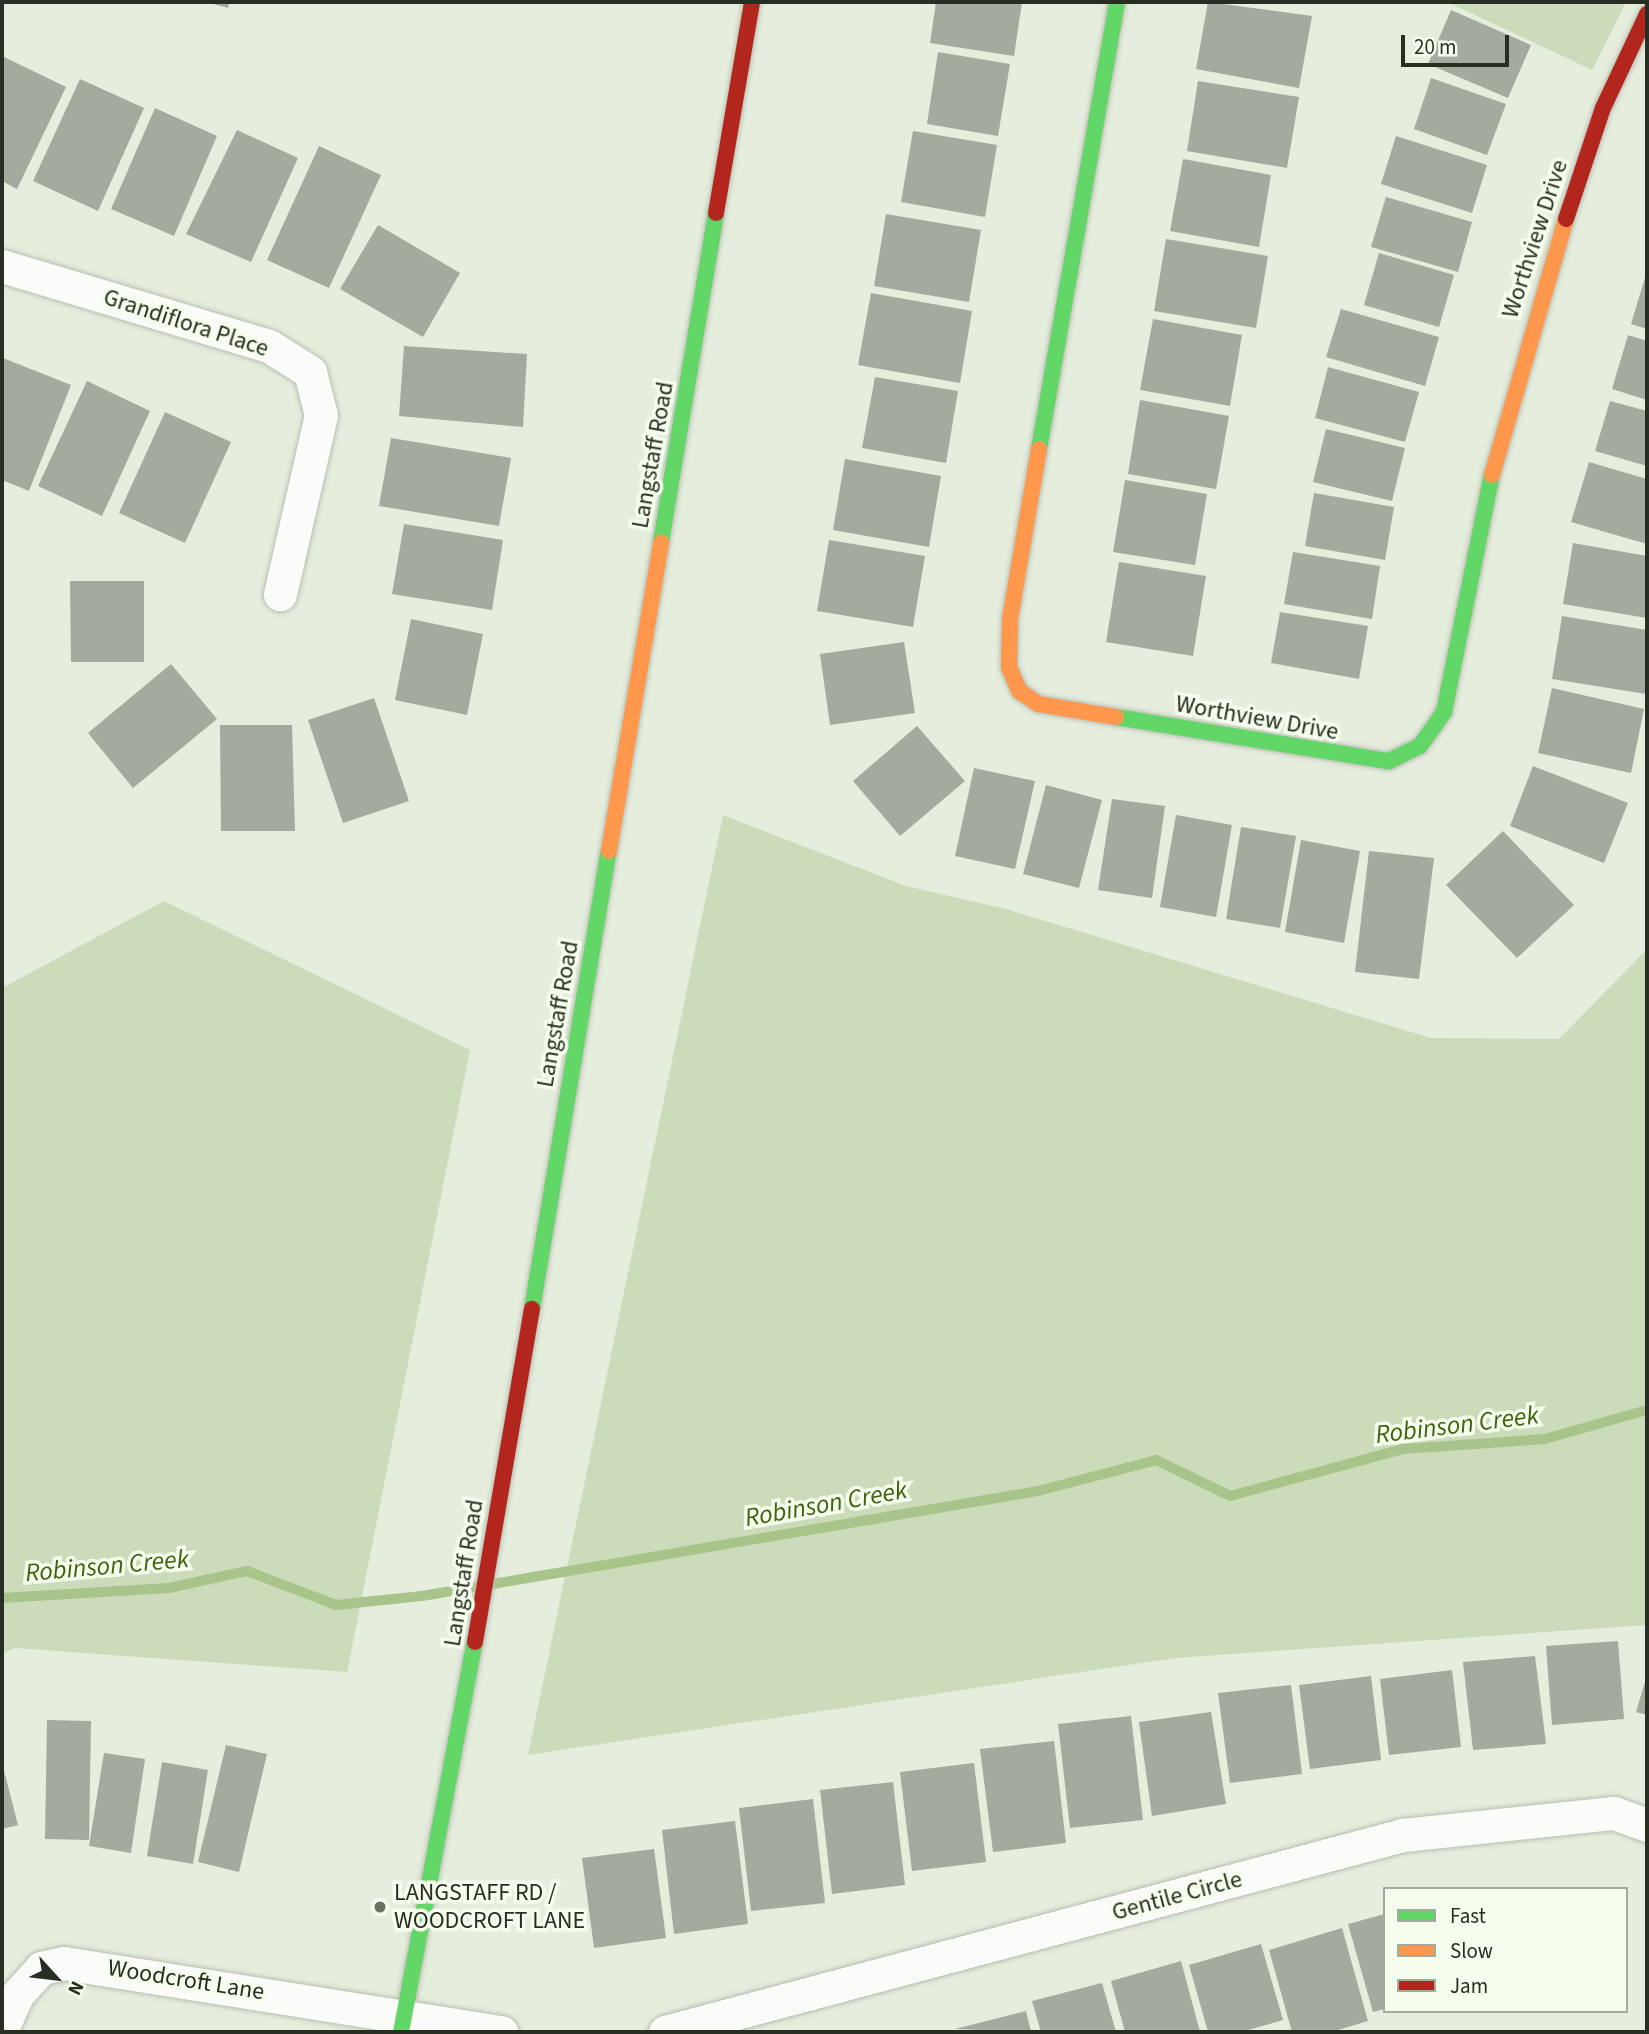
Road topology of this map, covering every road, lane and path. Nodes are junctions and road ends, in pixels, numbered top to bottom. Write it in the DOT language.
graph roads {
  1 [pos="752,2"];
  2 [pos="1117,2"];
  3 [pos="1647,14"];
  4 [pos="2,266"];
  5 [pos="280,594"];
  6 [pos="1647,1825"];
  7 [pos="402,2024"];
  8 [pos="714,2026"];
  9 [pos="2,2029"];
  10 [pos="502,2032"];
  11 [pos="666,2032"];
  1 -- 7 [label="street, Langstaff Road"];
  2 -- 3 [label="street, Worthview Drive"];
  4 -- 5 [label="street, Grandiflora Place"];
  6 -- 8 [label="street, Gentile Circle"];
  7 -- 9 [label="street, Woodcroft Lane"];
  7 -- 10 [label="street"];
  8 -- 11 [label="street, Gentile Circle"];
}
